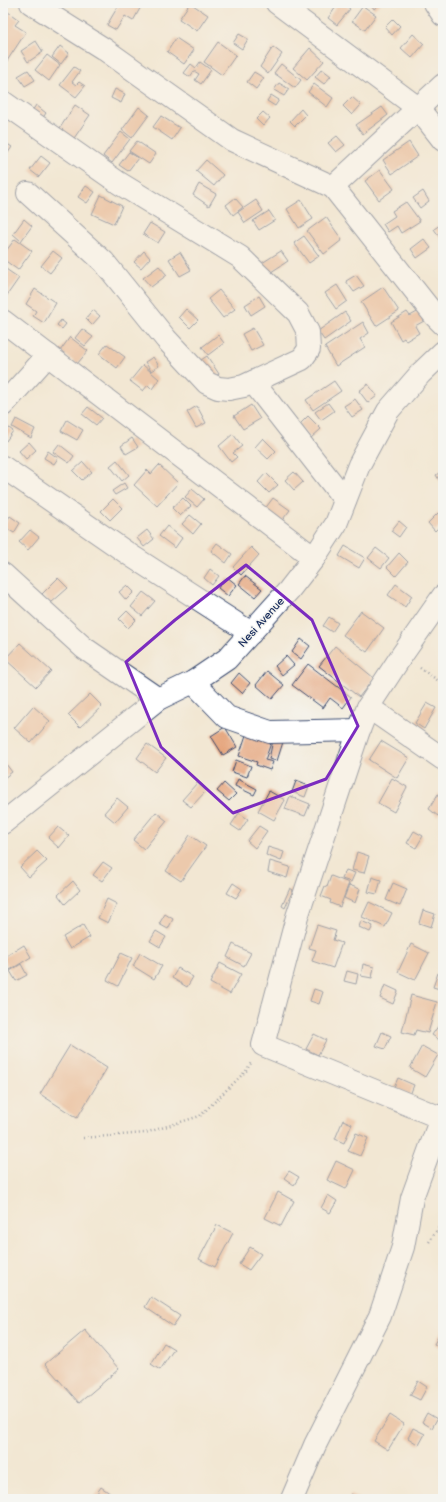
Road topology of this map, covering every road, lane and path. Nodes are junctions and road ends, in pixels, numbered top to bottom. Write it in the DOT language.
graph roads {
  1 [pos="31,3"];
  2 [pos="278,3"];
  3 [pos="436,3"];
  4 [pos="443,15"];
  5 [pos="443,85"];
  6 [pos="3,102"];
  7 [pos="418,108"];
  8 [pos="443,140"];
  9 [pos="333,187"];
  10 [pos="28,193"];
  11 [pos="3,321"];
  12 [pos="443,324"];
  13 [pos="443,352"];
  14 [pos="48,355"];
  15 [pos="253,382"];
  16 [pos="3,405"];
  17 [pos="3,467"];
  18 [pos="345,500"];
  19 [pos="314,558"];
  20 [pos="3,574"];
  21 [pos="443,596"];
  22 [pos="251,633"];
  23 [pos="193,682"];
  24 [pos="158,699"];
  25 [pos="368,707"];
  26 [pos="359,730"];
  27 [pos="443,758"];
  28 [pos="3,824"];
  29 [pos="263,1045"];
  30 [pos="442,1116"];
  31 [pos="83,1138"];
  32 [pos="292,1499"];
  1 -- 9 [label="street"];
  2 -- 7 [label="street"];
  3 -- 4 [label="street"];
  5 -- 7 [label="street"];
  6 -- 15 [label="street"];
  7 -- 8 [label="street"];
  7 -- 9 [label="street"];
  9 -- 12 [label="street"];
  10 -- 15 [label="street"];
  11 -- 14 [label="street"];
  13 -- 18 [label="street, Nesi Avenue"];
  14 -- 16 [label="street"];
  14 -- 19 [label="street"];
  15 -- 18 [label="street"];
  17 -- 22 [label="street"];
  18 -- 19 [label="street, Nesi Avenue"];
  19 -- 22 [label="street, Nesi Avenue"];
  20 -- 24 [label="street"];
  21 -- 25 [label="street"];
  22 -- 23 [label="street, Nesi Avenue"];
  23 -- 24 [label="street, Nesi Avenue"];
  23 -- 26 [label="street"];
  24 -- 28 [label="street, Nesi Avenue"];
  25 -- 26 [label="street"];
  25 -- 27 [label="street"];
  26 -- 29 [label="street"];
  29 -- 30 [label="street"];
  29 -- 31 [label="path"];
  30 -- 32 [label="street"];
}
